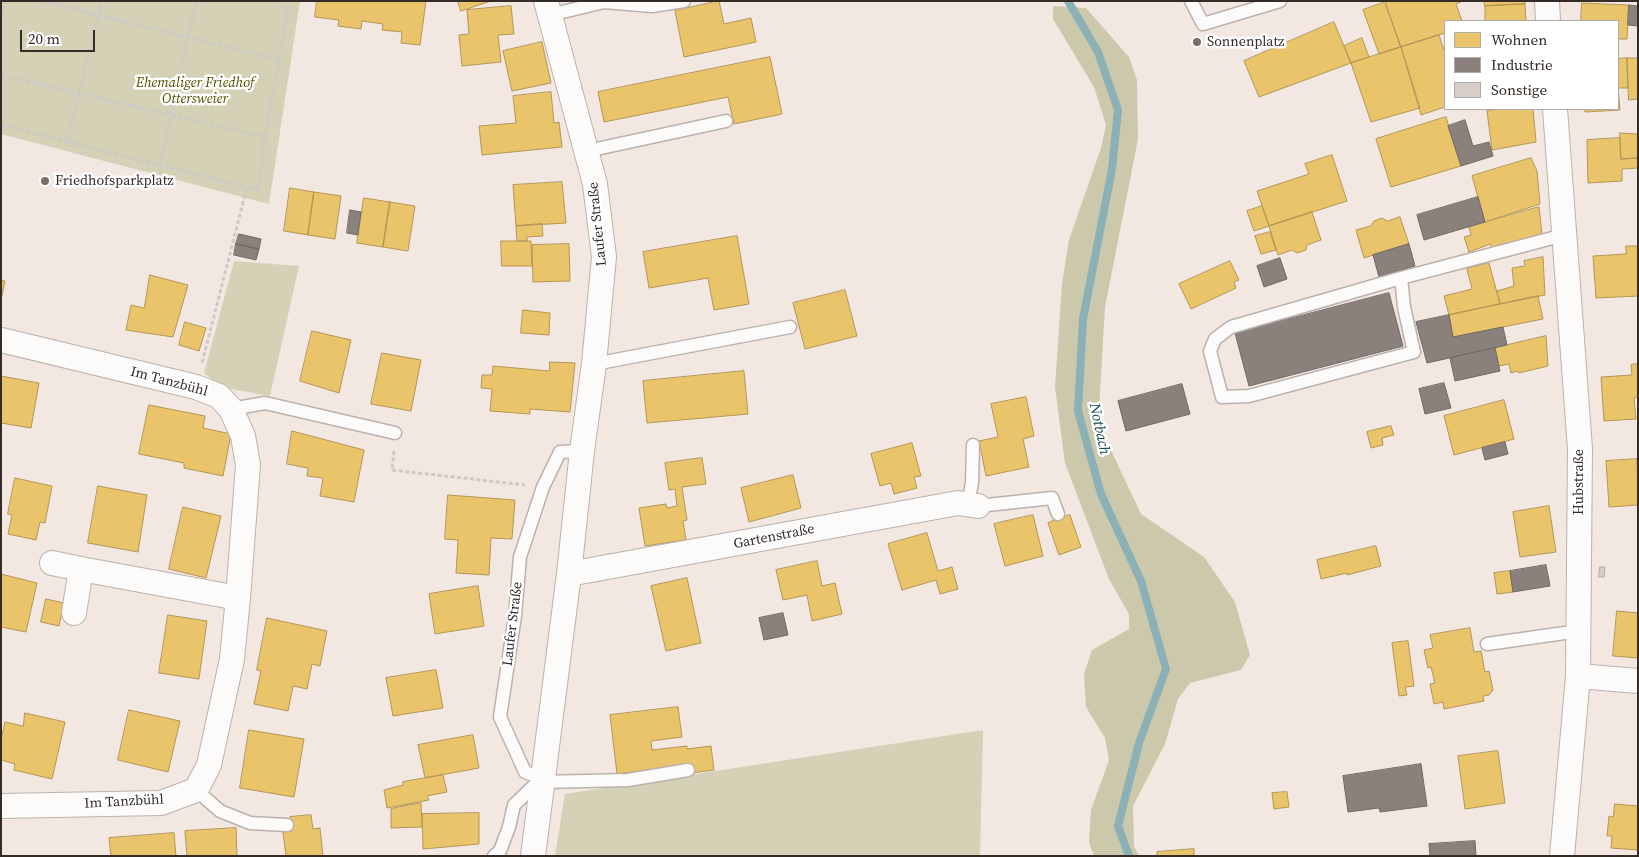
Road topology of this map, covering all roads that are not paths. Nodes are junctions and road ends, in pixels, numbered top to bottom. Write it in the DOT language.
graph roads {
  1 [pos="684,1"];
  2 [pos="1191,1"];
  3 [pos="1280,1"];
  4 [pos="1547,1"];
  5 [pos="548,8"];
  6 [pos="1548,20"];
  7 [pos="1555,110"];
  8 [pos="726,121"];
  9 [pos="587,151"];
  10 [pos="1564,235"];
  11 [pos="1401,278"];
  12 [pos="790,327"];
  13 [pos="1,340"];
  14 [pos="594,364"];
  15 [pos="231,409"];
  16 [pos="395,433"];
  17 [pos="974,444"];
  18 [pos="582,451"];
  19 [pos="973,505"];
  20 [pos="1058,514"];
  21 [pos="52,563"];
  22 [pos="81,569"];
  23 [pos="569,574"];
  24 [pos="238,598"];
  25 [pos="74,613"];
  26 [pos="1579,631"];
  27 [pos="1487,644"];
  28 [pos="1578,676"];
  29 [pos="1638,681"];
  30 [pos="688,770"];
  31 [pos="542,780"];
  32 [pos="196,790"];
  33 [pos="1,806"];
  34 [pos="287,825"];
  35 [pos="494,856"];
  36 [pos="534,856"];
  37 [pos="1562,856"];
  1 -- 5 [label="lane"];
  2 -- 3 [label="lane"];
  4 -- 6 [label="street"];
  5 -- 9 [label="street, Laufer Straße"];
  7 -- 10 [label="street, Hubstraße"];
  8 -- 9 [label="lane"];
  9 -- 14 [label="street, Laufer Straße"];
  10 -- 11 [label="lane"];
  10 -- 26 [label="street, Hubstraße"];
  11 -- 11 [label="lane"];
  12 -- 14 [label="lane"];
  13 -- 15 [label="street, Im Tanzbühl"];
  14 -- 18 [label="street, Laufer Straße"];
  15 -- 16 [label="lane"];
  15 -- 24 [label="street, Im Tanzbühl"];
  17 -- 19 [label="lane"];
  18 -- 23 [label="street, Laufer Straße"];
  18 -- 31 [label="lane, Laufer Straße"];
  19 -- 20 [label="lane"];
  19 -- 23 [label="street, Gartenstraße"];
  21 -- 22 [label="street"];
  22 -- 24 [label="street"];
  22 -- 25 [label="street"];
  23 -- 31 [label="street, Laufer Straße"];
  24 -- 32 [label="street, Im Tanzbühl"];
  26 -- 27 [label="lane"];
  26 -- 28 [label="street, Hubstraße"];
  28 -- 29 [label="street"];
  28 -- 37 [label="street, Hubstraße"];
  30 -- 31 [label="lane"];
  31 -- 35 [label="lane"];
  31 -- 36 [label="street, Laufer Straße"];
  32 -- 33 [label="street, Im Tanzbühl"];
  32 -- 34 [label="lane"];
}
